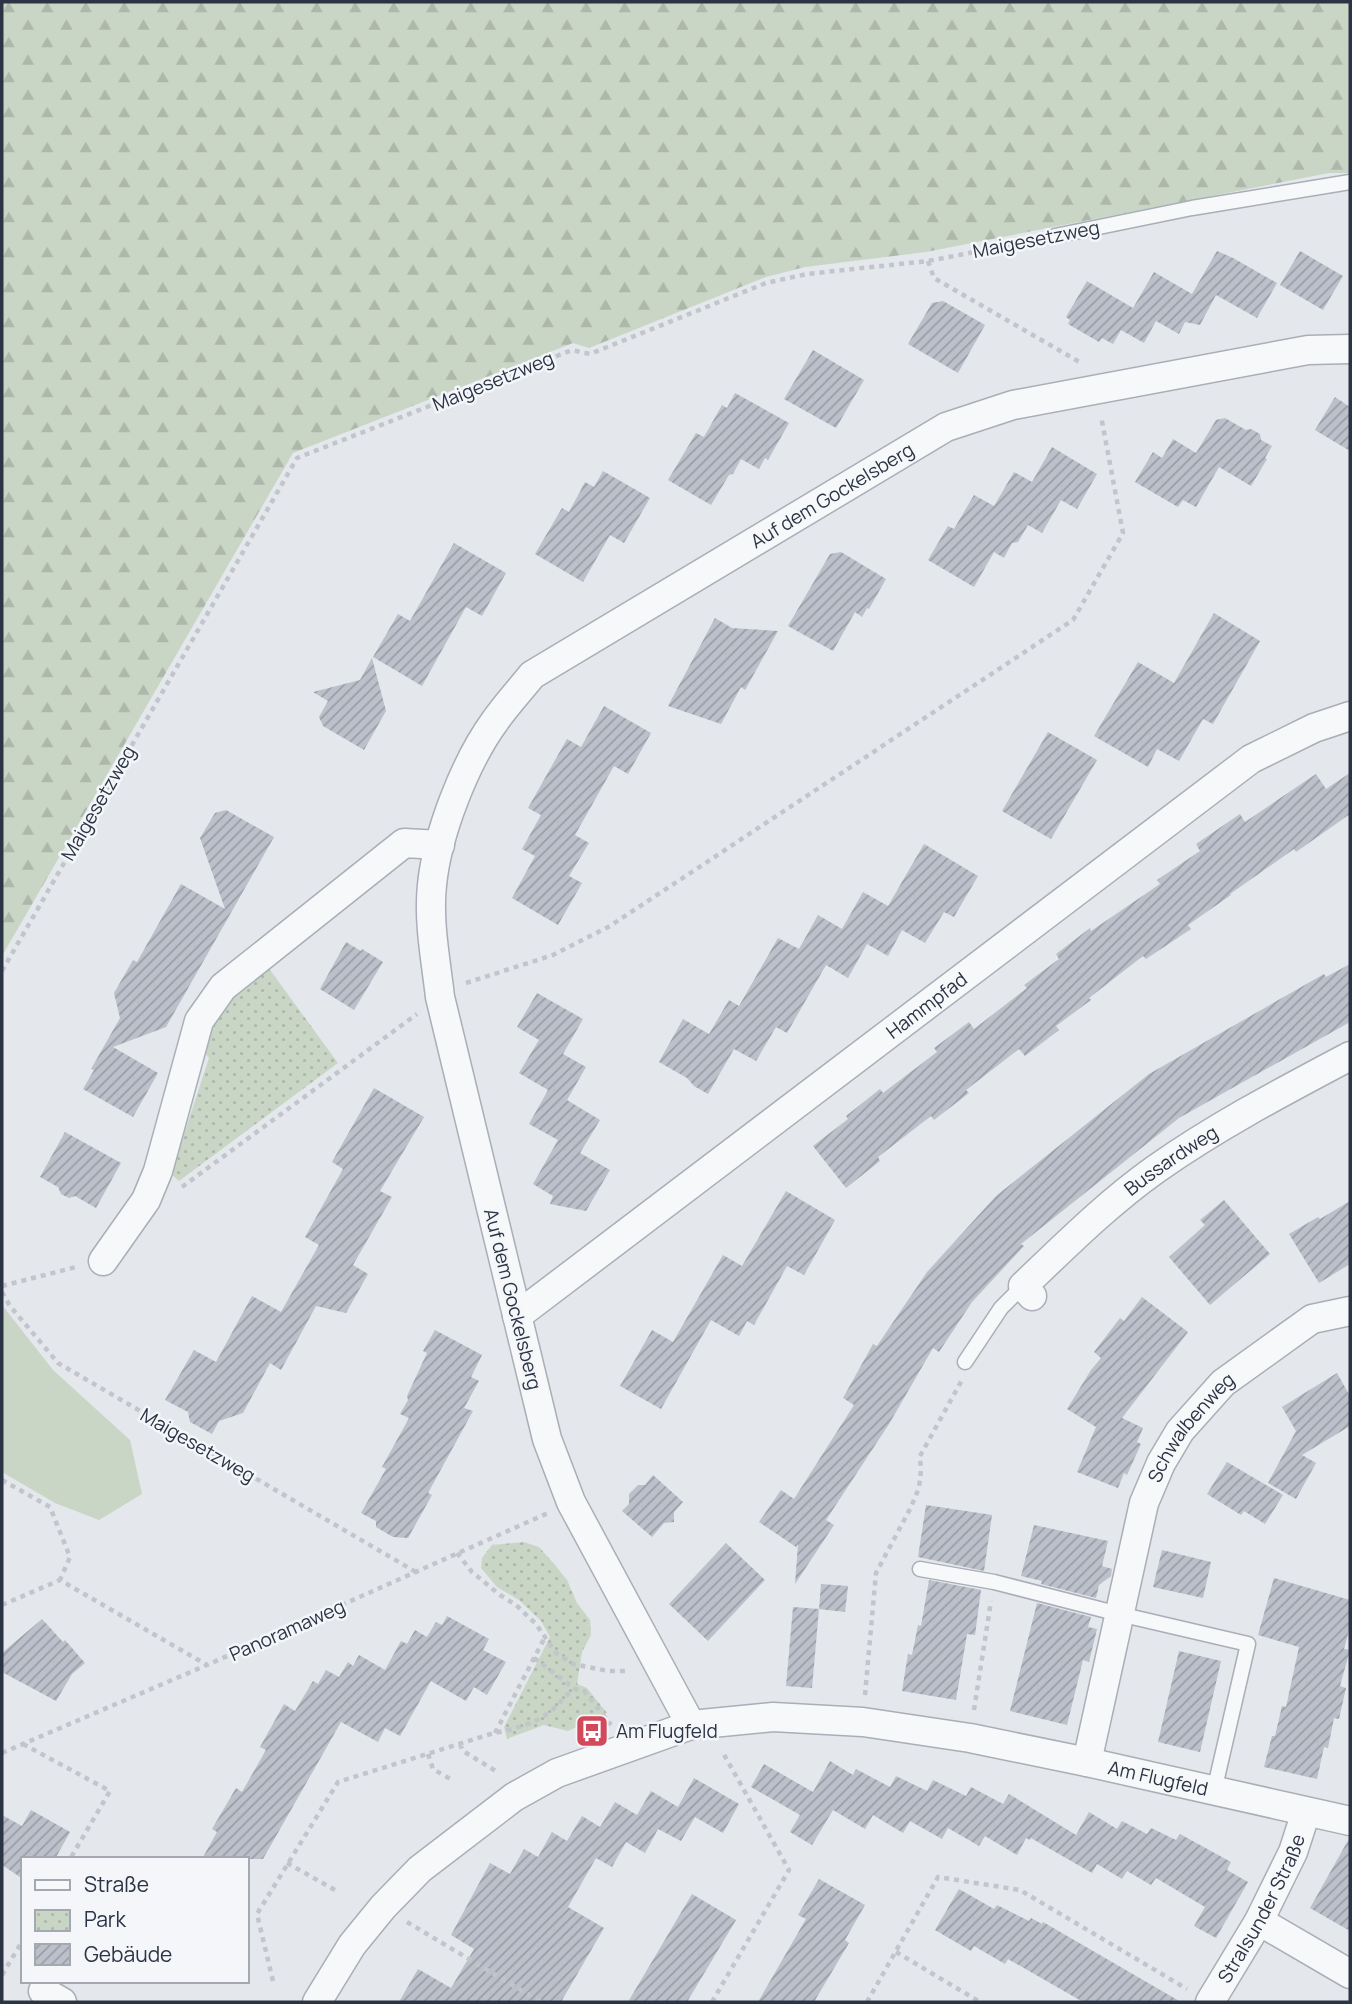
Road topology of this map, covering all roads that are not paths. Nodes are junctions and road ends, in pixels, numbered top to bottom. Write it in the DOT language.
graph roads {
  1 [pos="1350,182"];
  2 [pos="1055,236"];
  3 [pos="1350,349"];
  4 [pos="1350,716"];
  5 [pos="440,845"];
  6 [pos="1347,1066"];
  7 [pos="103,1261"];
  8 [pos="1028,1291"];
  9 [pos="1350,1311"];
  10 [pos="517,1316"];
  11 [pos="965,1362"];
  12 [pos="920,1569"];
  13 [pos="1119,1614"];
  14 [pos="699,1725"];
  15 [pos="1087,1762"];
  16 [pos="1214,1791"];
  17 [pos="1306,1812"];
  18 [pos="1350,1822"];
  19 [pos="1259,1920"];
  20 [pos="1350,1974"];
  21 [pos="1204,1999"];
  22 [pos="317,2002"];
  1 -- 2 [label="lane, Maigesetzweg"];
  3 -- 5 [label="street, Auf dem Gockelsberg"];
  4 -- 10 [label="street, Hammpfad"];
  5 -- 7 [label="street"];
  5 -- 10 [label="street, Auf dem Gockelsberg"];
  6 -- 8 [label="street, Bussardweg"];
  8 -- 11 [label="lane"];
  9 -- 13 [label="street, Schwalbenweg"];
  10 -- 14 [label="street, Auf dem Gockelsberg"];
  12 -- 13 [label="lane"];
  13 -- 15 [label="street, Schwalbenweg"];
  13 -- 16 [label="lane"];
  14 -- 15 [label="street, Am Flugfeld"];
  14 -- 22 [label="street, Am Flugfeld"];
  15 -- 16 [label="street, Am Flugfeld"];
  16 -- 17 [label="street, Am Flugfeld"];
  17 -- 18 [label="street, Am Flugfeld"];
  17 -- 19 [label="street, Stralsunder Straße"];
  19 -- 20 [label="street"];
  19 -- 21 [label="street, Stralsunder Straße"];
}
